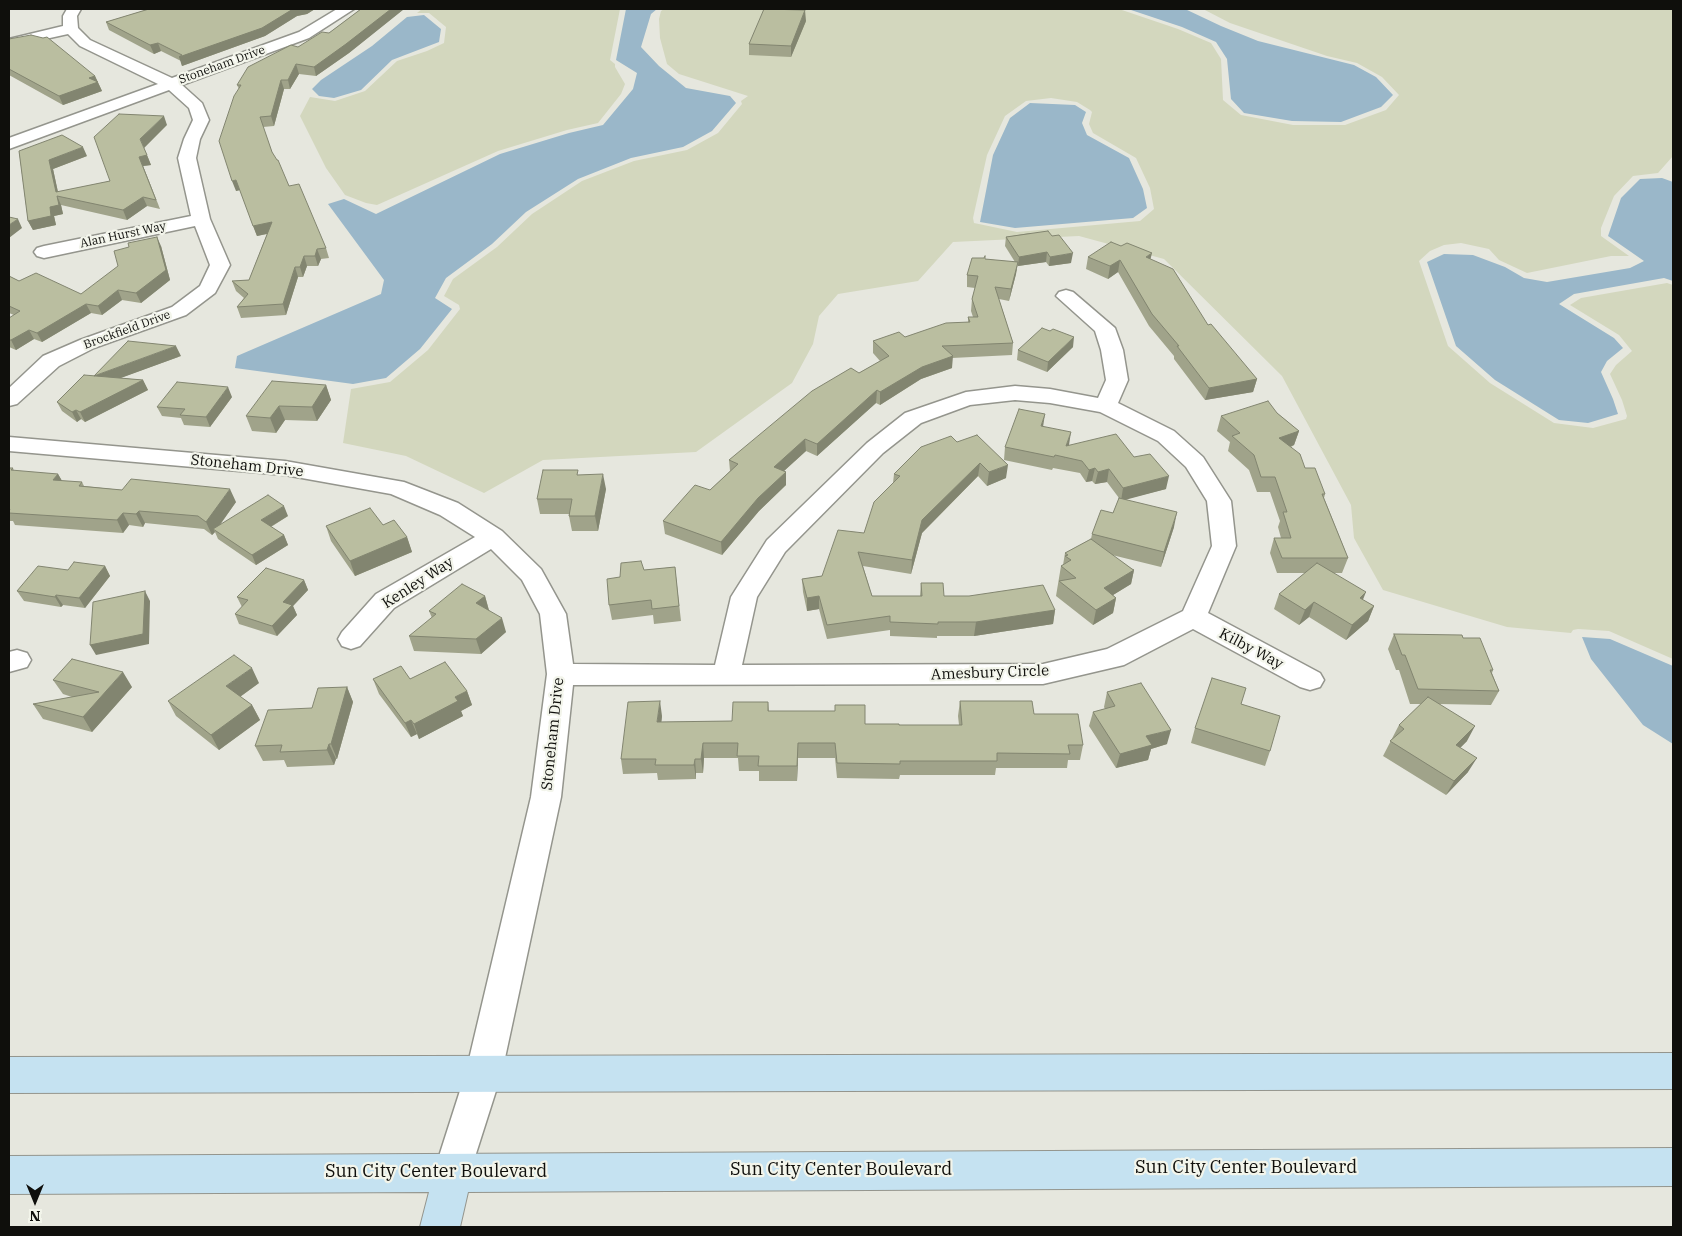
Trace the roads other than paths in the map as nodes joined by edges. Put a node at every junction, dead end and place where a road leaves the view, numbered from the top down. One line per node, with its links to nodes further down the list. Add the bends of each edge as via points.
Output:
1 (74, 9): 3 (street, via 70,16)
2 (348, 9): 5 (street, Stoneham Drive, via 304,35)
3 (71, 29): 4 (street); 5 (street, Brockfield Drive, via 85,43)
4 (9, 43)
5 (171, 84): 6 (street, Stoneham Drive); 7 (street, Brockfield Drive, via 196,106 201,120 187,158)
6 (9, 144)
7 (201, 219): 8 (street, Alan Hurst Way); 10 (street, Brockfield Drive, via 220,265 208,288 180,310 87,344 52,361)
8 (44, 252)
9 (1066, 296): 11 (street, via 1105,328 1117,380)
10 (9, 399)
11 (1106, 406): 14 (street, via 1166,436 1195,462 1219,501 1224,546); 17 (street, via 1015,393 966,399 913,418 874,448 776,546 744,597)
12 (9, 444): 13 (street, Stoneham Drive, via 285,468 357,479 396,487 440,505)
13 (493, 537): 15 (street, Kenley Way, via 385,601); 16 (street, Stoneham Drive, via 532,575 553,614)
14 (1193, 617): 17 (street, Amesbury Circle, via 1114,658 1043,674); 18 (street, Kilby Way)
15 (351, 639)
16 (561, 674): 17 (street, Amesbury Circle); 20 (street, Stoneham Drive, via 546,797)
17 (726, 675)
18 (1310, 680)
19 (1673, 1071): 20 (main road)
20 (484, 1072): 21 (main road); 23 (street, Stoneham Drive)
21 (9, 1075)
22 (1673, 1167): 23 (main road, Sun City Center Boulevard)
23 (453, 1172): 24 (main road, Sun City Center Boulevard); 25 (main road)
24 (9, 1175)
25 (440, 1227)

